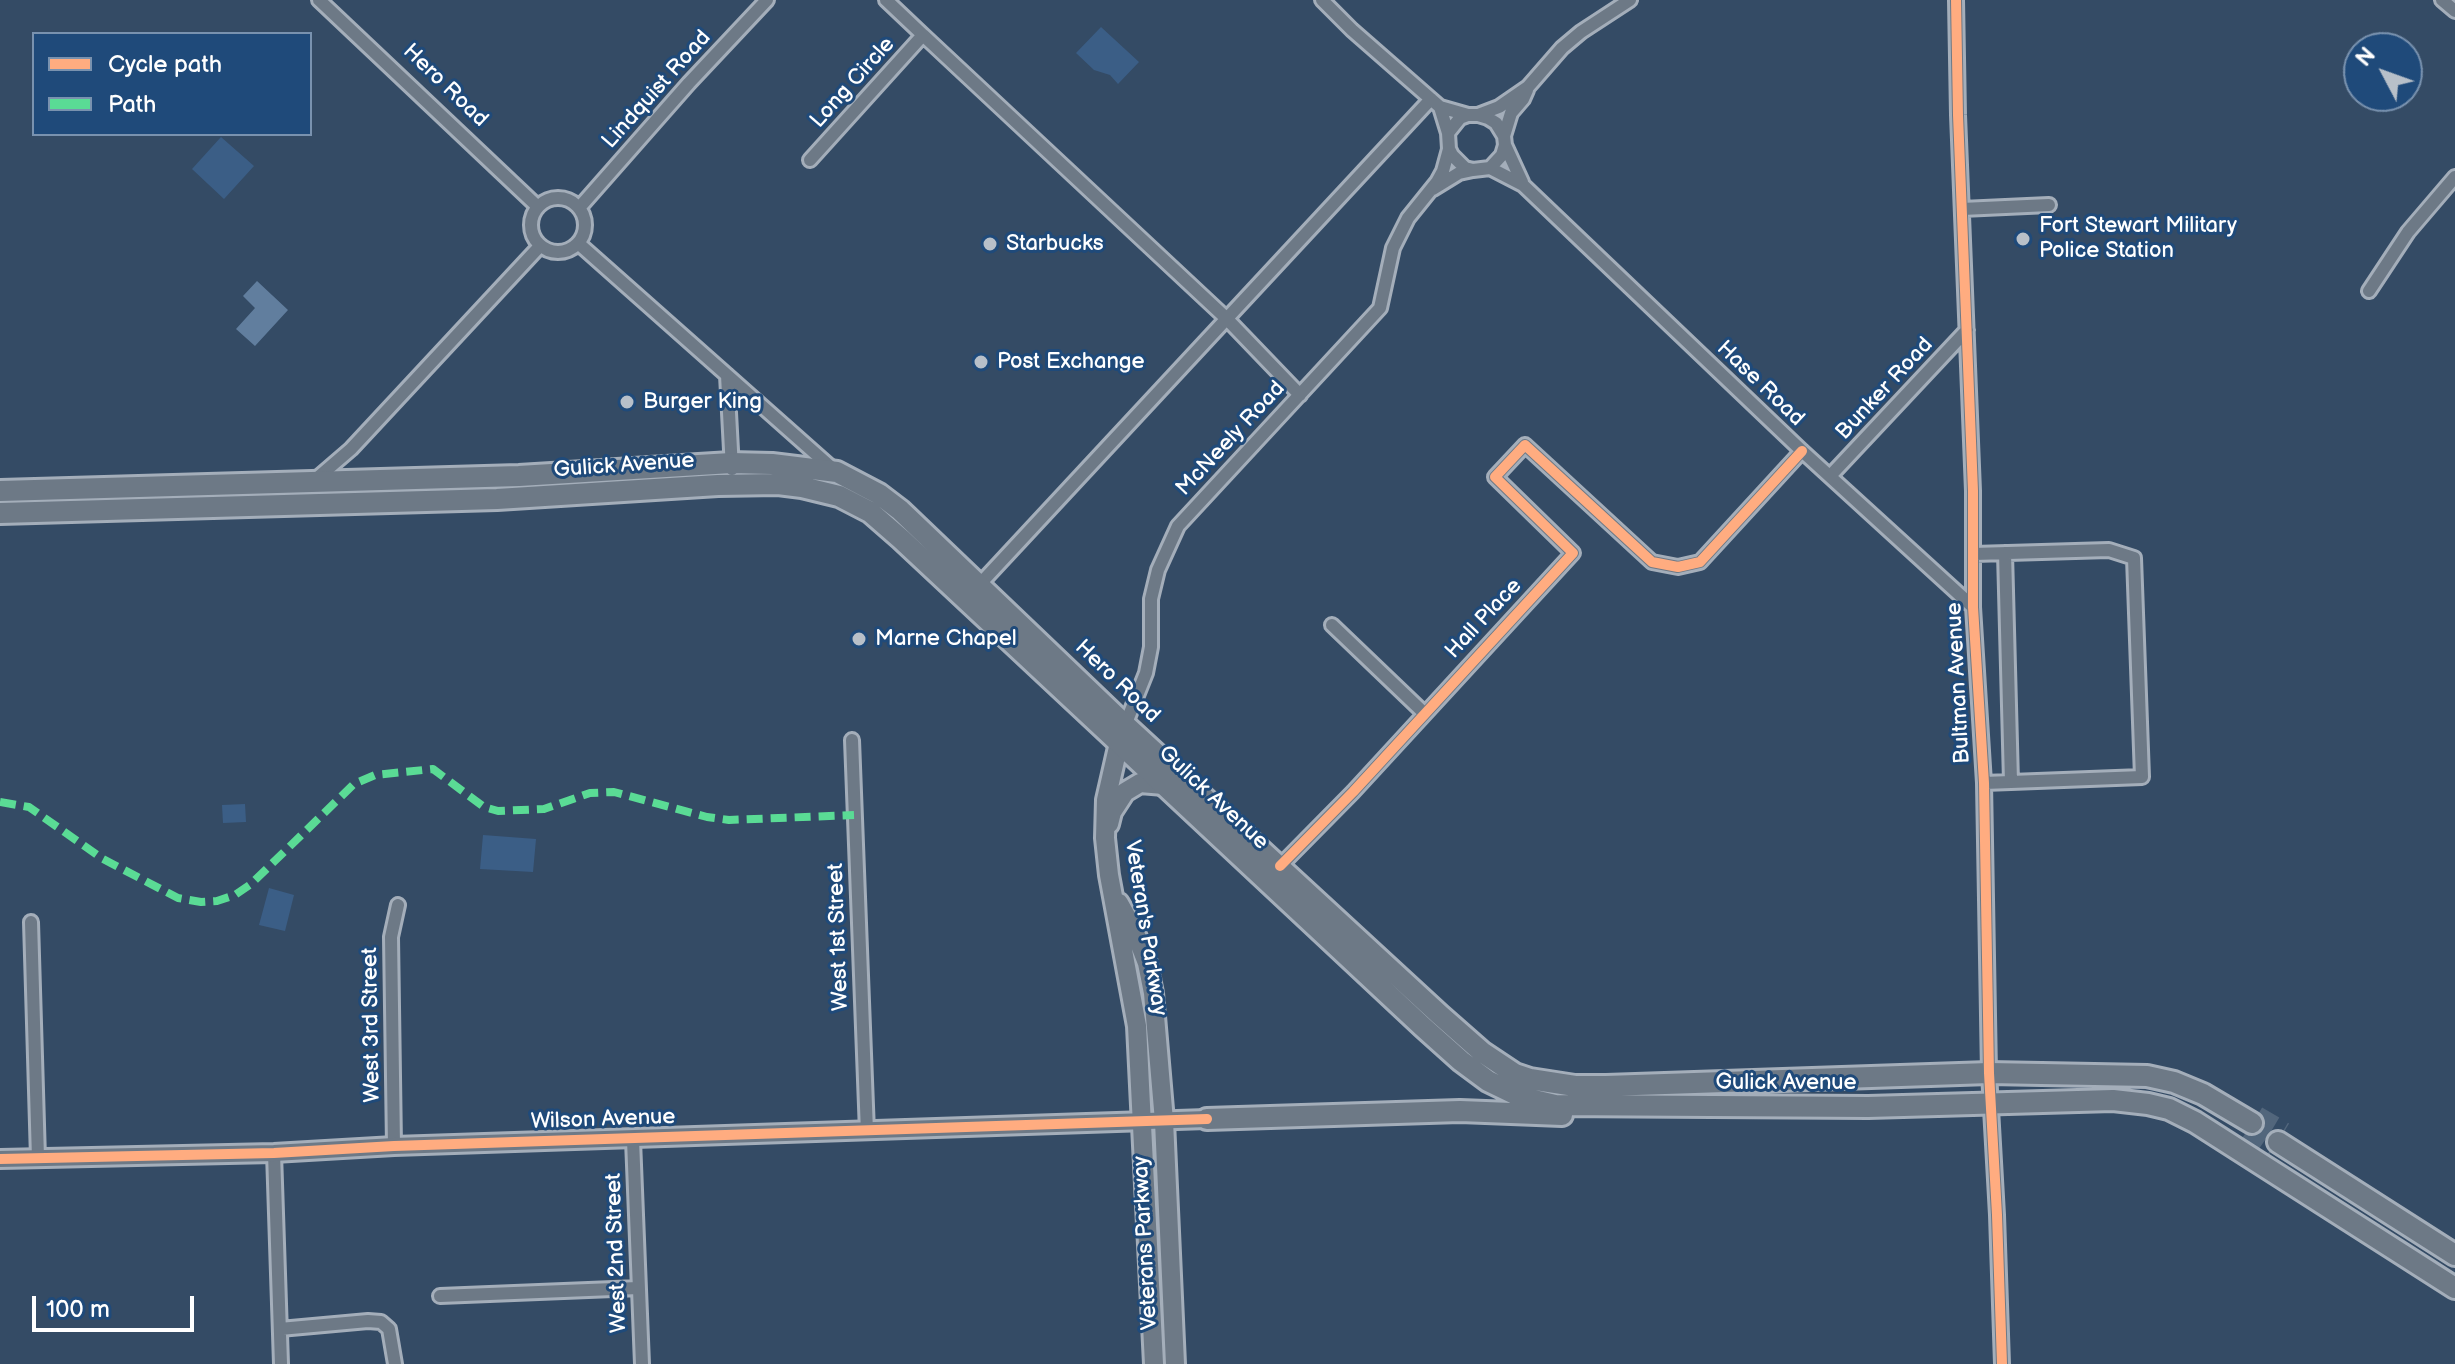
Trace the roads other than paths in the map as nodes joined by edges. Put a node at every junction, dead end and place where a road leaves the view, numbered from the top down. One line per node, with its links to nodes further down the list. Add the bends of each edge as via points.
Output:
1 (319, 0): 23 (street, Hero Road)
2 (767, 0): 24 (street, Lindquist Road)
3 (886, 0): 9 (street, Long Circle)
4 (1322, 0): 11 (street)
5 (1630, 0): 10 (street, via 1562,48)
6 (1956, 0): 25 (street, Bultman Avenue)
7 (2442, 0): 8 (street)
8 (2455, 11)
9 (923, 35): 16 (street, Long Circle); 29 (street)
10 (1528, 87): 12 (street, via 1499,107); 14 (street, via 1511,113)
11 (1436, 103): 12 (street); 13 (street); 29 (street)
12 (1473, 115): 13 (street, via 1460,118); 14 (street, via 1496,123)
13 (1448, 133): 15 (street)
14 (1504, 140): 17 (street, via 1498,161); 20 (street)
15 (1449, 149): 18 (street); 21 (street)
16 (810, 160)
17 (1490, 168): 18 (street); 20 (street)
18 (1473, 170): 21 (street)
19 (2455, 177): 28 (street, via 2408,232)
20 (1523, 185): 34 (street, Hase Road)
21 (1431, 191): 32 (street, McNeely Road, via 1408,218 1393,248 1380,308)
22 (2049, 205): 25 (street)
23 (538, 207): 24 (street, via 559,198); 27 (street, via 531,227)
24 (579, 208): 26 (street, via 585,227)
25 (1962, 209): 30 (street, Bultman Avenue)
26 (578, 243): 27 (street, via 566,252); 31 (street)
27 (540, 246): 33 (street)
28 (2369, 291)
29 (1227, 319): 32 (street); 45 (street)
30 (1967, 330): 37 (street, Bunker Road); 44 (street, Bultman Avenue)
31 (727, 375): 35 (street); 36 (street)
32 (1300, 395): 49 (street, McNeely Road, via 1178,526 1151,599 1146,673)
33 (351, 449): 38 (street, via 349,462); 39 (street)
34 (1802, 451): 37 (street, Hase Road); 48 (street, Hall Place, via 1700,562 1678,567 1652,562 1525,445 1495,477 1573,553)
35 (731, 463): 36 (main road, Gulick Avenue); 38 (main road, Gulick Avenue); 40 (street)
36 (837, 472): 45 (main road, Hero Road, via 900,510)
37 (1831, 475): 46 (street, Hase Road)
38 (360, 481): 39 (main road, Gulick Avenue)
39 (313, 482): 41 (main road, Gulick Avenue)
40 (734, 485): 42 (main road, Gulick Avenue, via 494,499); 49 (main road, Gulick Avenue, via 802,487 839,496 870,512)
41 (0, 491)
42 (0, 513)
43 (2005, 553): 44 (street); 51 (street); 51 (street, via 2109,550 2134,558 2142,777)
44 (1974, 554): 46 (street, Bultman Avenue)
45 (980, 584): 49 (main road, Hero Road)
46 (1973, 607): 52 (street, Bultman Avenue)
47 (1332, 625): 48 (street)
48 (1424, 713): 55 (street, Hall Place)
49 (1122, 734): 53 (main road, Gulick Avenue); 54 (main road, Veteran's Parkway, via 1106,800); 55 (main road, Hero Road)
50 (852, 740): 66 (street, West 1st Street)
51 (2011, 782): 52 (street)
52 (1984, 783): 59 (street, Bultman Avenue)
53 (1164, 785): 54 (main road, via 1140,783 1125,792); 61 (main road, Gulick Avenue, via 1488,1081 1555,1105)
54 (1105, 838): 56 (main road, Veteran's Parkway)
55 (1280, 866): 59 (main road, Hero Road, via 1482,1052 1530,1079 1575,1086)
56 (1112, 890): 63 (main road, Veterans Parkway, via 1147,963); 64 (main road, Veteran's Parkway, via 1137,1026)
57 (398, 905): 69 (street, West 3rd Street, via 391,937)
58 (31, 922): 71 (street)
59 (1989, 1073): 60 (street, Bultman Avenue); 65 (main road, Hero Road, via 2147,1076 2203,1094)
60 (1991, 1103): 61 (main road, Gulick Avenue); 75 (main road, Gulick Avenue, via 2113,1100 2169,1109); 83 (street, Bultman Avenue)
61 (1681, 1106): 62 (main road, via 1560,1116 1460,1111)
62 (1207, 1119): 63 (street, Wilson Avenue)
63 (1164, 1121): 64 (street, Wilson Avenue); 82 (main road, Veterans Parkway)
64 (1143, 1122): 66 (street, Wilson Avenue); 81 (main road, Veterans Parkway)
65 (2249, 1122)
66 (867, 1132): 67 (street, Wilson Avenue)
67 (633, 1140): 69 (street, Wilson Avenue); 74 (street, West 2nd Street)
68 (2279, 1141): 73 (main road)
69 (394, 1146): 70 (street, Wilson Avenue)
70 (274, 1153): 71 (street, Wilson Avenue); 77 (street)
71 (38, 1158): 72 (street, Wilson Avenue)
72 (0, 1159)
73 (2455, 1255)
74 (638, 1288): 76 (street); 80 (street, West 2nd Street)
75 (2455, 1288)
76 (440, 1296)
77 (280, 1329): 78 (street); 79 (street, via 381,1322 389,1329)
78 (281, 1364)
79 (395, 1364)
80 (642, 1364)
81 (1154, 1364)
82 (1175, 1364)
83 (2002, 1364)

